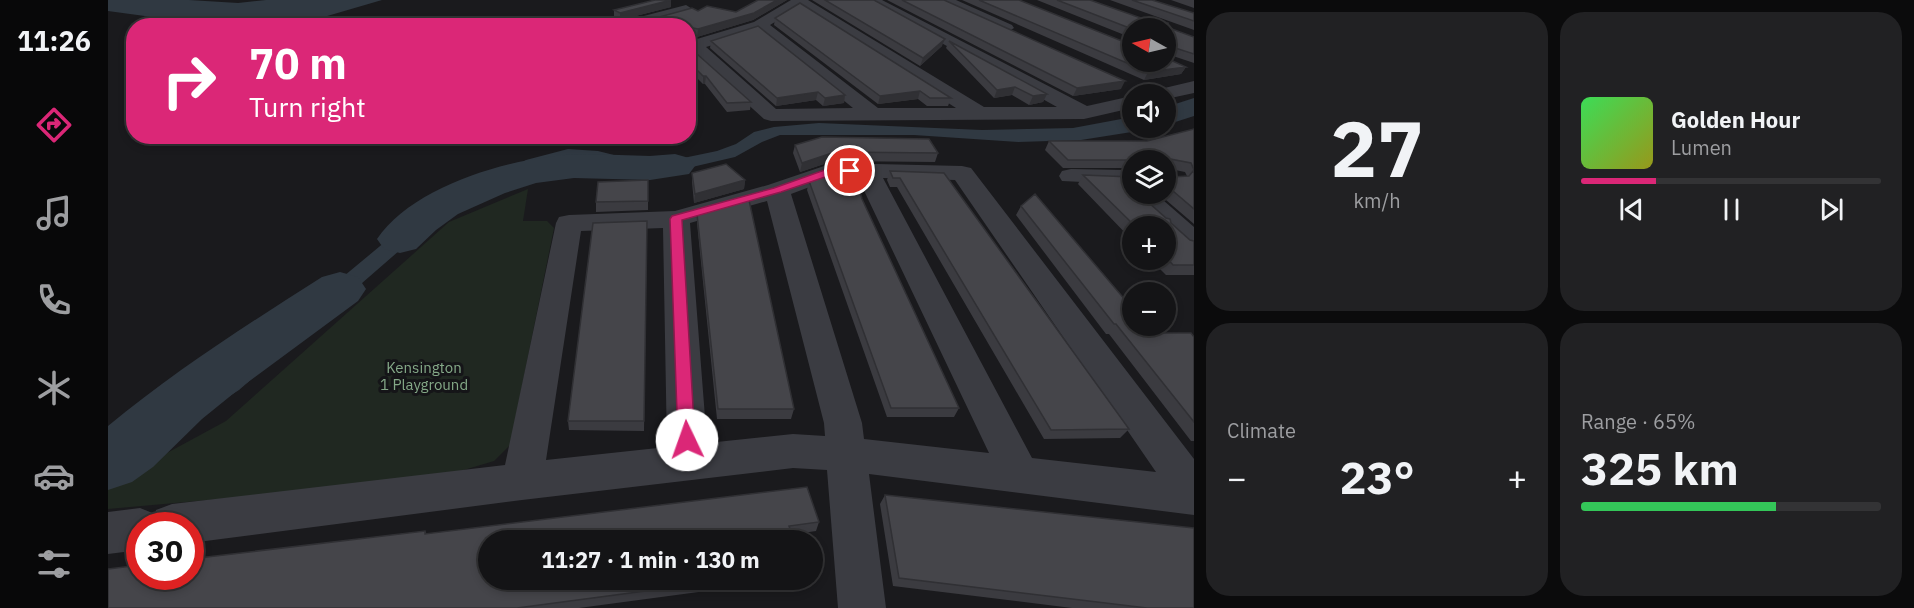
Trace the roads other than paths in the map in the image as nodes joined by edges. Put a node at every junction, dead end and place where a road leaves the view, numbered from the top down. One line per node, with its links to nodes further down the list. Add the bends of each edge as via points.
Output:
1 (871, 0): 14 (street)
2 (944, 0): 7 (street)
3 (800, 1): 6 (street); 13 (street)
4 (686, 10): 5 (street)
5 (668, 18)
6 (760, 25): 8 (street); 15 (street)
7 (1020, 35)
8 (696, 42)
9 (696, 47): 15 (street, via 771,115)
10 (1194, 87): 11 (street)
11 (1176, 91)
12 (1122, 97): 14 (street)
13 (979, 113): 14 (street); 15 (street)
14 (1084, 113)
15 (873, 114)
16 (867, 171): 19 (street, via 833,170); 25 (street); 27 (street, via 962,172)
17 (1071, 176): 18 (street)
18 (1122, 182)
19 (777, 190): 21 (street); 23 (street, via 843,423)
20 (1154, 204): 22 (street)
21 (676, 219): 24 (street); 26 (street, via 568,223)
22 (1194, 242)
23 (847, 454): 24 (street, via 793,451); 25 (street); 31 (street)
24 (688, 462): 26 (street)
25 (1020, 475): 27 (street)
26 (522, 481): 28 (street)
27 (1194, 494)
28 (204, 521)
29 (126, 531): 30 (street)
30 (108, 533)
31 (862, 608)

